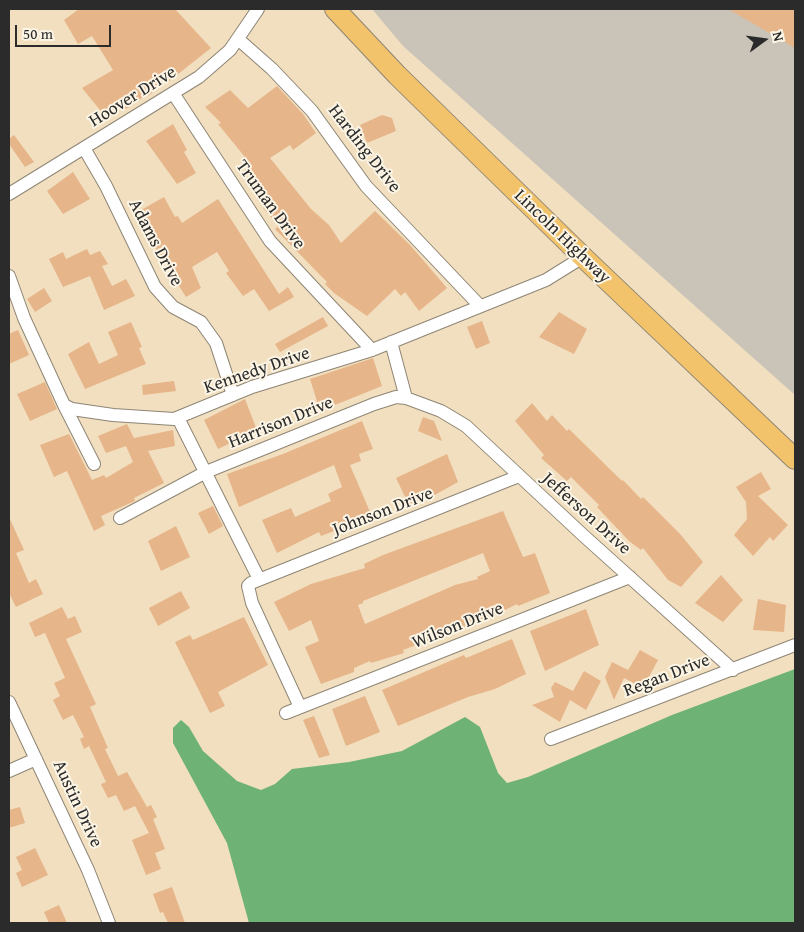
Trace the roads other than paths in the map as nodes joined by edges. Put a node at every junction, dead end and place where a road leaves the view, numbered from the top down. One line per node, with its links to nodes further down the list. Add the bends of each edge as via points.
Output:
1 (258, 9): 3 (street, Hoover Drive)
2 (335, 9): 7 (main road, Lincoln Highway, via 397,75)
3 (238, 39): 4 (street, Hoover Drive, via 217,63); 9 (street, Harding Drive, via 312,111 366,186)
4 (173, 93): 5 (street, Hoover Drive); 11 (street, Truman Drive, via 270,241)
5 (84, 148): 6 (street, Hoover Drive); 12 (street, Adams Drive, via 155,287 173,307 201,322 216,343)
6 (9, 194)
7 (583, 257): 9 (street, Kennedy Drive, via 546,280); 16 (main road, Lincoln Highway)
8 (9, 276): 14 (street, via 24,318)
9 (480, 306): 10 (street, Kennedy Drive)
10 (391, 342): 11 (street, Kennedy Drive); 13 (street)
11 (372, 350): 12 (street, Kennedy Drive)
12 (233, 395): 15 (street, Kennedy Drive)
13 (406, 398): 18 (street, Harrison Drive, via 396,397 374,404); 19 (street, Jefferson Drive, via 441,410 466,426)
14 (64, 405): 15 (street, Kennedy Drive, via 113,415); 17 (street)
15 (178, 418): 18 (street)
16 (795, 459)
17 (94, 464)
18 (206, 472): 20 (street, Harrison Drive); 22 (street)
19 (519, 476): 21 (street, Jefferson Drive); 22 (street, Johnson Drive)
20 (120, 518)
21 (630, 577): 24 (street, Jefferson Drive); 26 (street, Wilson Drive)
22 (260, 579): 26 (street, via 248,586 252,603)
23 (795, 645): 24 (street, Regan Drive)
24 (733, 670): 28 (street, Regan Drive)
25 (9, 702): 29 (street, Austin Drive)
26 (300, 707): 27 (street, Wilson Drive)
27 (286, 713)
28 (551, 739)
29 (36, 759): 30 (street); 31 (street, Austin Drive)
30 (9, 771)
31 (109, 923)

